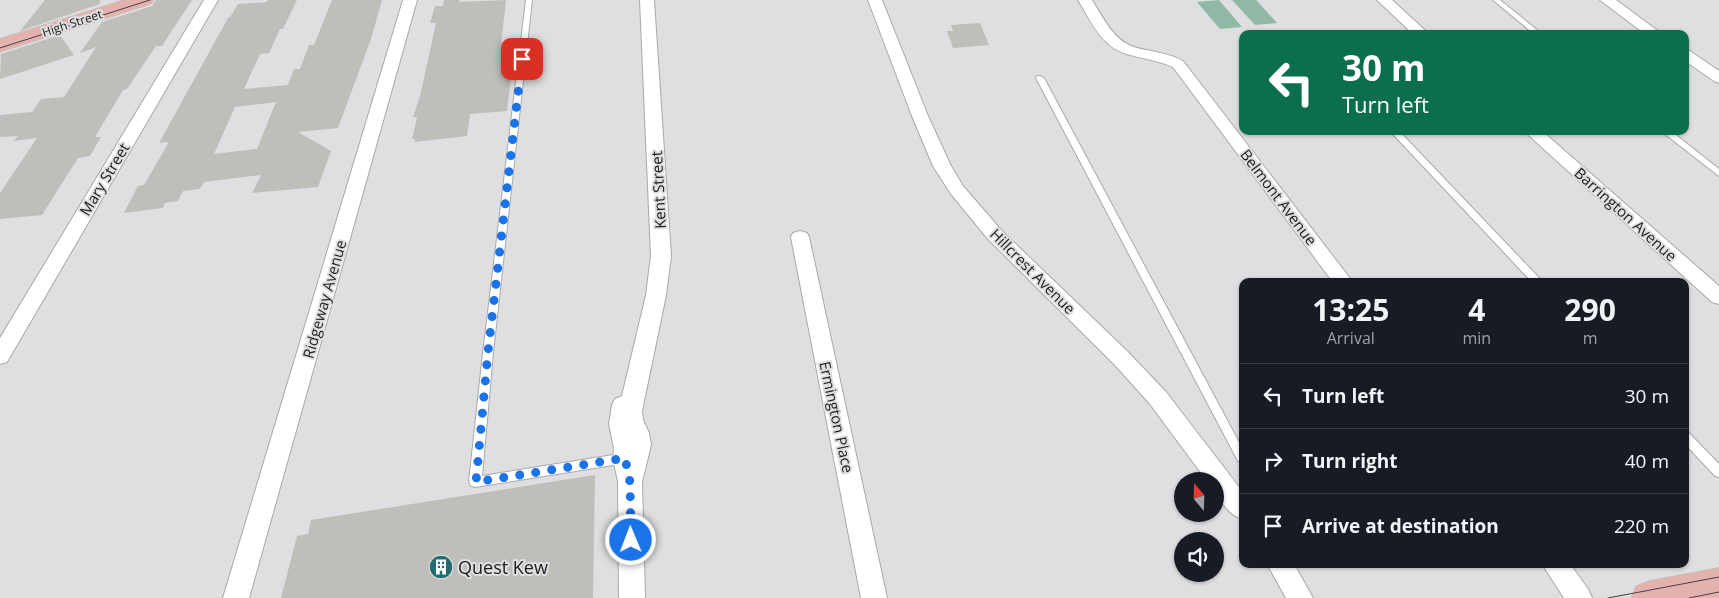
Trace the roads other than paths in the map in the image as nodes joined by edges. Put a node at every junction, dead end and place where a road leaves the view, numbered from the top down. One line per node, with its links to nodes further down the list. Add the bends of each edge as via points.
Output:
1 (144, 0): 14 (main road, High Street)
2 (410, 0): 35 (street, Ridgeway Avenue)
3 (529, 0): 29 (lane, via 476,482)
4 (647, 0): 29 (street, Kent Street, via 661,256 657,298 636,377 631,416 638,434)
5 (875, 0): 31 (street, Hillcrest Avenue, via 920,116 942,166 957,190 1001,242 1158,398)
6 (1085, 0): 23 (street, Belmont Avenue, via 1118,45 1156,54 1178,64)
7 (1384, 0): 11 (street)
8 (1496, 0): 12 (lane)
9 (1607, 0): 13 (street)
10 (210, 1): 26 (street, Mary Street)
11 (1418, 30)
12 (1534, 30)
13 (1649, 30)
14 (0, 46)
15 (1689, 57): 17 (street)
16 (1040, 78): 28 (lane)
17 (1719, 78)
18 (1398, 135): 24 (lane)
19 (1537, 135): 25 (street, Barrington Avenue)
20 (1670, 135): 21 (lane)
21 (1719, 173)
22 (800, 237): 37 (street, Ermington Place)
23 (1340, 278)
24 (1534, 278)
25 (1719, 297)
26 (0, 356)
27 (1689, 440): 30 (lane)
28 (1239, 452)
29 (631, 457): 36 (street, Kent Street)
30 (1719, 472)
31 (1239, 498)
32 (1282, 568): 38 (street)
33 (1558, 568): 39 (street)
34 (1719, 584): 40 (main road)
35 (236, 598)
36 (632, 598)
37 (874, 598)
38 (1300, 598)
39 (1579, 598)
40 (1649, 598)

